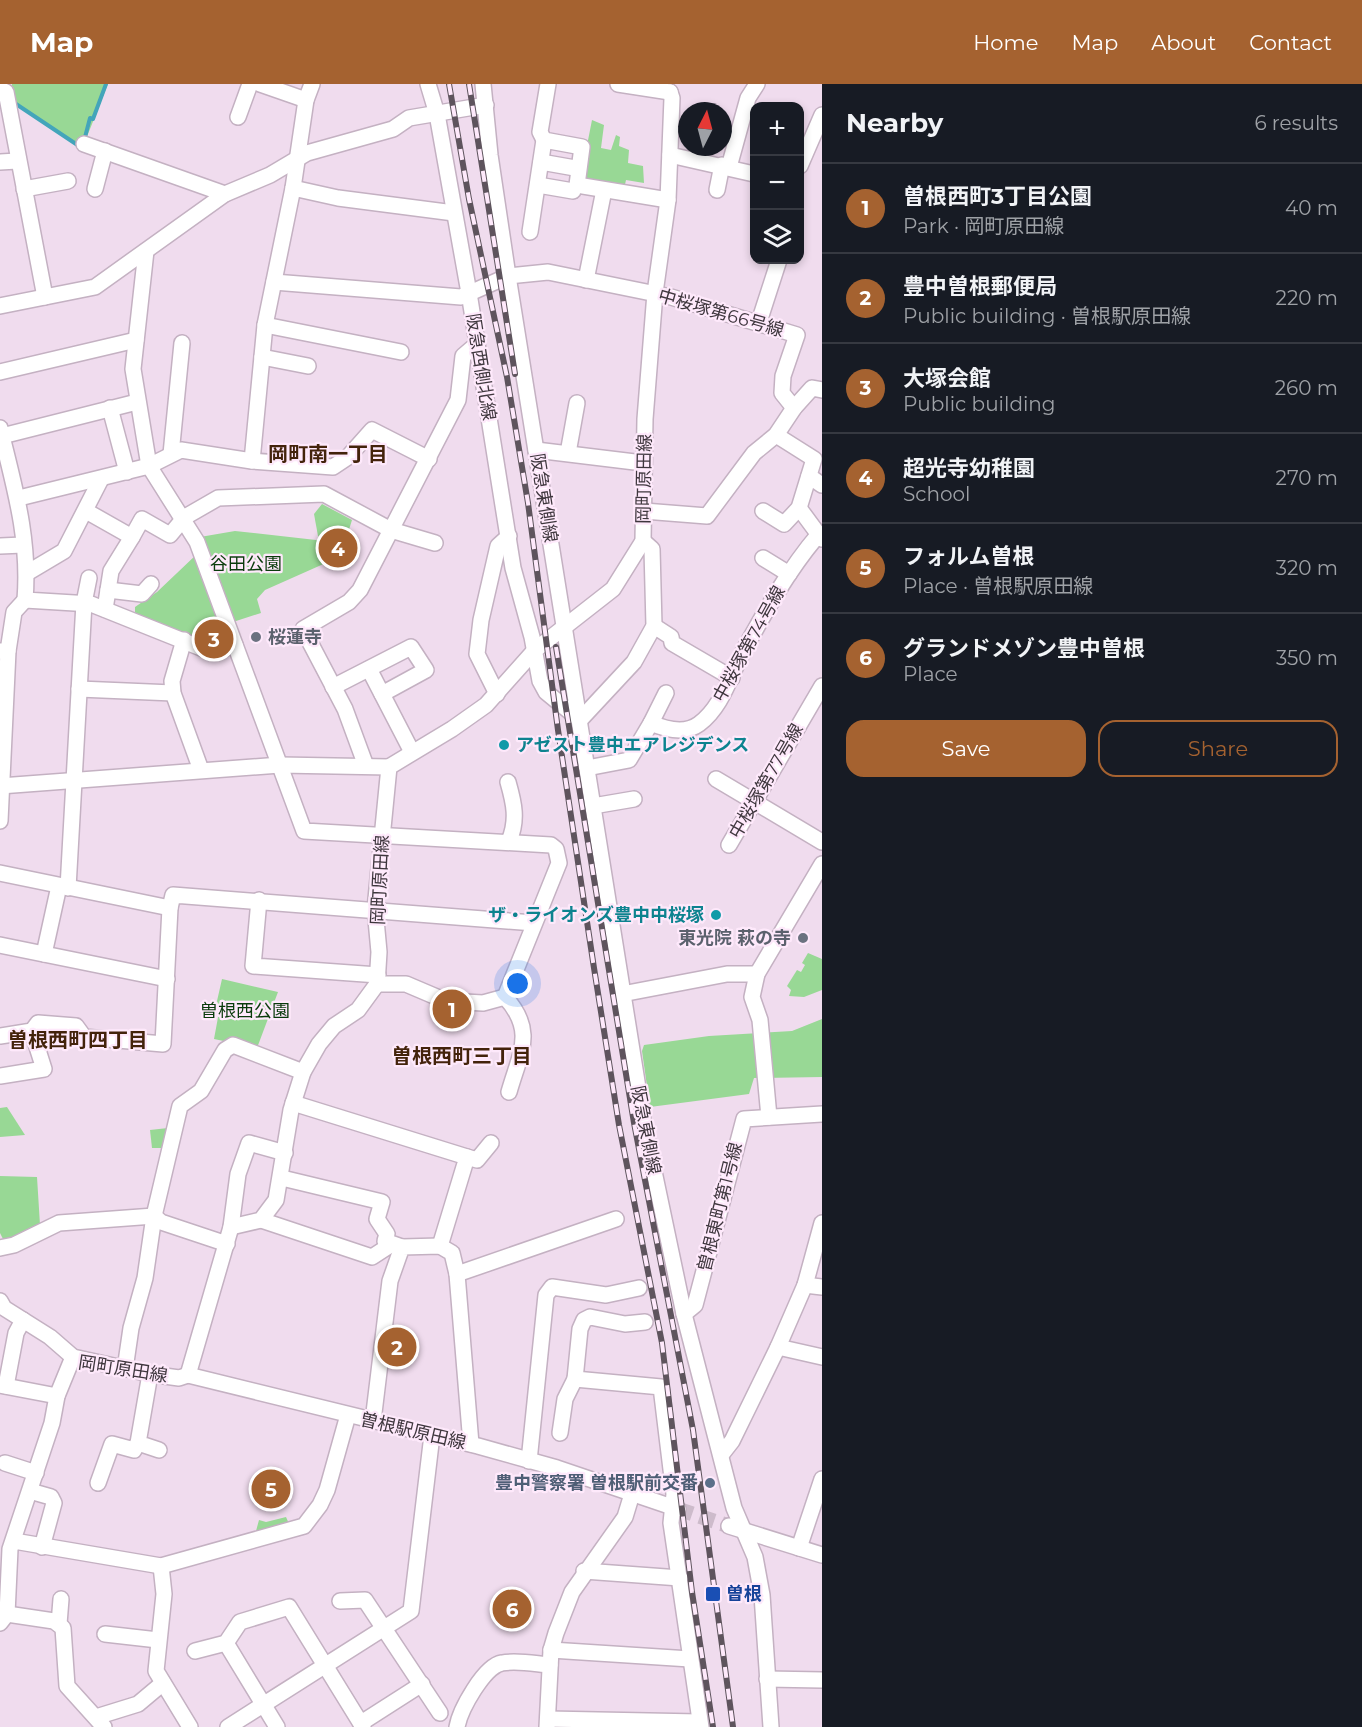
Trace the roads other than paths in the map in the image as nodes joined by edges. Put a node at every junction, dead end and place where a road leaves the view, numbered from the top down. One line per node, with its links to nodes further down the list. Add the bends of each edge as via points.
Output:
1 (250, 84): 15 (street)
2 (260, 84): 11 (street)
3 (312, 84): 11 (street)
4 (428, 84): 13 (street, 阪急西側北線)
5 (483, 84): 12 (street, 阪急東側線)
6 (548, 84): 16 (street, via 540,132)
7 (618, 84): 9 (street)
8 (757, 84): 25 (street, via 748,98)
9 (675, 88): 19 (street, 岡町原田線)
10 (0, 89): 22 (street, via 6,92)
11 (306, 100): 21 (street)
12 (486, 105): 13 (street); 42 (street, 阪急東側線)
13 (436, 114): 21 (street, via 409,117 393,129 308,153); 38 (street, 阪急西側北線)
14 (822, 115): 20 (street)
15 (238, 117)
16 (544, 140): 24 (street); 33 (street, via 582,147 577,185)
17 (84, 144): 18 (street)
18 (105, 151): 32 (street); 36 (street)
19 (670, 155): 25 (street); 37 (street, 岡町原田線)
20 (804, 157)
21 (297, 160): 30 (street); 36 (street)
22 (17, 161): 23 (street); 31 (street)
23 (0, 162)
24 (541, 162): 26 (street); 29 (street)
25 (726, 166): 27 (street); 34 (street)
26 (575, 168)
27 (750, 173)
28 (68, 181): 31 (street)
29 (538, 184): 35 (street); 39 (street)
30 (293, 188): 38 (street); 44 (street)
31 (24, 189): 47 (street)
32 (95, 189)
33 (604, 190): 37 (street); 43 (street)
34 (717, 190)
35 (573, 191)
36 (225, 194): 40 (street)
37 (668, 200): 46 (street, 岡町原田線)
38 (454, 213): 45 (street, 阪急西側北線)
39 (530, 232)
40 (146, 251): 47 (street, via 96,287); 51 (street)
41 (777, 264): 49 (street)
42 (508, 276): 43 (street, 中桜塚第66号線, via 548,272); 45 (street); 65 (street, 阪急東側線)
43 (586, 280): 46 (street, 中桜塚第66号線)
44 (274, 282): 45 (street, via 461,297); 50 (street)
45 (469, 293): 53 (street, 阪急西側北線)
46 (656, 293): 49 (street, 中桜塚第66号線); 71 (street, 岡町原田線)
47 (45, 297): 48 (street)
48 (0, 306)
49 (759, 322): 62 (street, 中桜塚第66号線, via 797,335 783,376 782,393)
50 (265, 325): 54 (street); 55 (street)
51 (136, 340): 57 (street); 59 (street, via 133,369)
52 (182, 343): 67 (street)
53 (477, 344): 69 (street, via 463,356 458,400); 85 (street, 阪急西側北線)
54 (401, 352)
55 (262, 357): 56 (street); 70 (street)
56 (308, 366)
57 (0, 372)
58 (822, 390): 62 (street, via 812,388)
59 (137, 402): 61 (street); 72 (street)
60 (577, 403): 66 (street)
61 (111, 408): 63 (street); 73 (street)
62 (794, 408): 64 (street)
63 (1, 432): 76 (street)
64 (776, 435): 68 (street); 81 (street, via 754,453 707,516)
65 (536, 450): 66 (street); 102 (street, 阪急東側線)
66 (568, 453): 71 (street)
67 (171, 454): 70 (street, via 187,450); 72 (street)
68 (818, 456): 74 (street)
69 (429, 459): 70 (street, via 372,430 348,457 333,467); 84 (street)
70 (252, 461)
71 (643, 463): 81 (street, 岡町原田線)
72 (149, 466): 73 (street); 83 (street)
73 (127, 472): 75 (street)
74 (808, 476): 77 (street); 79 (street)
75 (101, 479): 78 (street); 80 (street)
76 (7, 480): 78 (street)
77 (822, 485)
78 (19, 498): 90 (street)
79 (799, 508): 82 (street, via 784,524); 87 (street)
80 (86, 511): 86 (street); 93 (street, via 64,551)
81 (644, 511): 88 (street, 岡町原田線)
82 (763, 511)
83 (183, 520): 84 (street, via 218,498 324,494); 86 (street, via 170,535 142,519); 105 (street, via 197,542)
84 (391, 530): 89 (street); 111 (street, via 360,590 349,602 303,629)
85 (509, 536): 106 (street, 阪急西側北線, via 513,568); 116 (street, via 498,546 480,620 477,654)
86 (132, 537): 97 (street, via 111,571)
87 (820, 537): 94 (street, 中桜塚第74号線)
88 (643, 541): 102 (street, 岡町原田線, via 613,589); 103 (street, via 652,549)
89 (435, 543)
90 (23, 544): 91 (street); 93 (street)
91 (0, 546)
92 (763, 558): 94 (street, 中桜塚第74号線)
93 (27, 573): 98 (street)
94 (789, 574): 109 (street, 中桜塚第74号線, via 742,653)
95 (89, 578): 99 (street)
96 (151, 584): 97 (street, via 142,594)
97 (108, 590): 100 (street)
98 (24, 600): 99 (street); 101 (street)
99 (84, 603): 100 (street); 112 (street)
100 (105, 609): 104 (street)
101 (7, 612): 107 (street)
102 (565, 626): 106 (street, 岡町原田線); 117 (street, 阪急東側線)
103 (654, 626): 109 (street, via 671,637 672,643); 117 (street, via 634,662)
104 (184, 640): 105 (street, via 211,652); 113 (street, via 172,681)
105 (235, 645): 120 (street)
106 (535, 650): 116 (street, 岡町原田線); 117 (street, via 540,681 546,692)
107 (4, 651): 128 (street)
108 (369, 669): 111 (street); 115 (street); 115 (street, via 411,647 426,670)
109 (732, 678): 118 (street, 中桜塚第74号線, via 697,726 668,731)
110 (822, 686): 130 (street, 中桜塚第77号線)
111 (333, 687): 121 (street)
112 (79, 688): 113 (street); 126 (street)
113 (173, 693): 124 (street)
114 (666, 693): 118 (street)
115 (382, 694): 119 (street)
116 (497, 694): 119 (street, 岡町原田線, via 452,729)
117 (580, 720): 123 (street, 阪急東側線)
118 (651, 723): 123 (street, via 629,760)
119 (412, 752): 122 (street, 岡町原田線)
120 (280, 765): 121 (street); 124 (street); 133 (street, via 304,831)
121 (366, 766): 122 (street)
122 (389, 767): 133 (street, 岡町原田線)
123 (587, 768): 131 (street, 阪急東側線)
124 (201, 770): 126 (street)
125 (716, 779): 130 (street)
126 (75, 780): 128 (street); 139 (street)
127 (508, 782): 134 (street, via 516,813)
128 (0, 786): 132 (street)
129 (634, 799): 131 (street)
130 (753, 802): 135 (street); 136 (street, 中桜塚第77号線)
131 (593, 806): 149 (street, 阪急東側線)
132 (0, 821)
133 (382, 834): 134 (street); 142 (street, 岡町原田線)
134 (509, 841): 143 (street, via 551,845 558,852 559,863)
135 (822, 842)
136 (729, 846)
137 (822, 864): 146 (street)
138 (0, 873): 139 (street)
139 (64, 887): 141 (street); 145 (street)
140 (259, 900): 141 (street, via 173,895); 142 (street); 148 (street, via 253,966)
141 (170, 908): 147 (street)
142 (375, 909): 143 (street); 148 (street, 岡町原田線)
143 (534, 923): 150 (street)
144 (0, 945): 145 (street)
145 (44, 954): 147 (street)
146 (757, 974): 149 (street, via 727,974); 158 (street, via 752,997 762,1033)
147 (167, 979): 151 (street, via 163,1044 84,1037 76,1026 38,1023)
148 (378, 979): 150 (street, via 406,984 446,1000 483,1003); 153 (street, via 358,1010 334,1026)
149 (622, 994): 177 (street, 阪急東側線, via 643,1119)
150 (505, 997): 155 (street, via 517,1010 525,1038)
151 (32, 1031): 152 (street); 154 (street, via 44,1069)
152 (0, 1035)
153 (303, 1072): 156 (street); 163 (street, via 233,1045 225,1050 201,1091 180,1106)
154 (0, 1076)
155 (509, 1092)
156 (293, 1103): 160 (street); 161 (street)
157 (822, 1114): 158 (street)
158 (769, 1117): 177 (street, 曽根東町第1号線, via 744,1119 695,1305)
159 (491, 1143): 161 (street, via 477,1160)
160 (285, 1153): 162 (street); 167 (street, 岡町原田線, via 249,1143 238,1174)
161 (467, 1157): 170 (street)
162 (282, 1178): 165 (street, via 276,1200); 169 (street, via 382,1202 377,1219 387,1234 385,1241)
163 (154, 1216): 168 (street, via 161,1222); 171 (street, via 59,1223); 183 (street, via 146,1278 131,1328)
164 (616, 1219): 172 (street)
165 (261, 1220): 167 (street); 169 (street, via 372,1257)
166 (822, 1222): 173 (street)
167 (231, 1227): 168 (street, 岡町原田線)
168 (227, 1244): 185 (street, 岡町原田線)
169 (397, 1246): 170 (street); 190 (street)
170 (440, 1246): 172 (street, via 452,1253)
171 (0, 1248)
172 (458, 1274): 194 (street)
173 (805, 1285): 174 (street); 180 (street)
174 (822, 1287)
175 (639, 1288): 197 (street, via 606,1295 552,1287 546,1295)
176 (0, 1301): 178 (street)
177 (684, 1314): 196 (street, 阪急東側線)
178 (23, 1320): 181 (street); 187 (street)
179 (645, 1322): 186 (street, via 625,1324 590,1317 584,1320)
180 (778, 1347): 182 (street); 196 (street, via 732,1441)
181 (73, 1357): 183 (street, 岡町原田線); 188 (street, 岡町原田線)
182 (822, 1357)
183 (125, 1369): 184 (street, 岡町原田線)
184 (150, 1374): 185 (street, 岡町原田線, via 179,1378); 193 (street)
185 (188, 1375): 189 (street)
186 (575, 1379): 191 (street, via 565,1399); 204 (street, via 662,1387)
187 (3, 1386): 188 (street)
188 (57, 1396): 199 (street, 岡町原田線)
189 (348, 1415): 190 (street, 曽根駅原田線); 211 (street, 曽根駅原田線, via 327,1490 309,1522)
190 (373, 1421): 192 (street, 曽根駅原田線)
191 (560, 1433)
192 (432, 1436): 194 (street, 曽根駅原田線); 218 (street, via 411,1611)
193 (138, 1443): 195 (street); 201 (street, via 134,1450 112,1444)
194 (471, 1444): 197 (street, 曽根駅原田線)
195 (159, 1450)
196 (721, 1455): 206 (street, 阪急東側線, via 734,1508)
197 (529, 1461): 203 (street, 曽根駅原田線)
198 (5, 1463): 199 (street)
199 (36, 1473): 202 (street, 岡町原田線)
200 (822, 1479): 209 (street)
201 (98, 1483)
202 (30, 1491): 207 (street, 岡町原田線); 208 (street, via 51,1497 54,1503)
203 (632, 1494): 204 (street, 曽根駅原田線); 212 (street, via 625,1517)
204 (675, 1508): 213 (street, via 671,1523)
205 (729, 1526): 206 (street)
206 (746, 1533): 209 (street); 226 (street, 阪急東側線, via 762,1595)
207 (8, 1546): 208 (street, 曽根駅原田線); 216 (street, 岡町原田線)
208 (42, 1547): 211 (street, 曽根駅原田線)
209 (799, 1548): 210 (street)
210 (822, 1555)
211 (161, 1566): 220 (street, via 164,1594)
212 (584, 1571): 213 (street); 223 (street, via 572,1592)
213 (680, 1578): 224 (street)
214 (61, 1599): 217 (street)
215 (340, 1601): 218 (street, via 364,1600)
216 (4, 1618): 217 (street)
217 (59, 1624): 232 (street, via 63,1628 67,1686)
218 (386, 1628): 225 (street); 229 (street)
219 (105, 1634): 220 (street)
220 (158, 1640): 228 (street, via 156,1671)
221 (226, 1643): 222 (street); 225 (street, via 240,1622 289,1607); 230 (street)
222 (195, 1651)
223 (551, 1658): 224 (street); 233 (street); 234 (street, via 502,1662 492,1668)
224 (690, 1659): 236 (street)
225 (324, 1666): 230 (street); 235 (street)
226 (766, 1679): 227 (street); 240 (street, 阪急東側線)
227 (822, 1680)
228 (163, 1683): 232 (street, via 138,1704); 237 (street)
229 (422, 1684): 231 (street); 235 (street)
230 (263, 1705): 238 (street); 239 (street)
231 (440, 1713)
232 (100, 1722)
233 (548, 1723): 236 (street)
234 (454, 1724)
235 (362, 1725)
236 (700, 1725)
237 (190, 1727)
238 (228, 1727)
239 (277, 1727)
240 (771, 1727)

